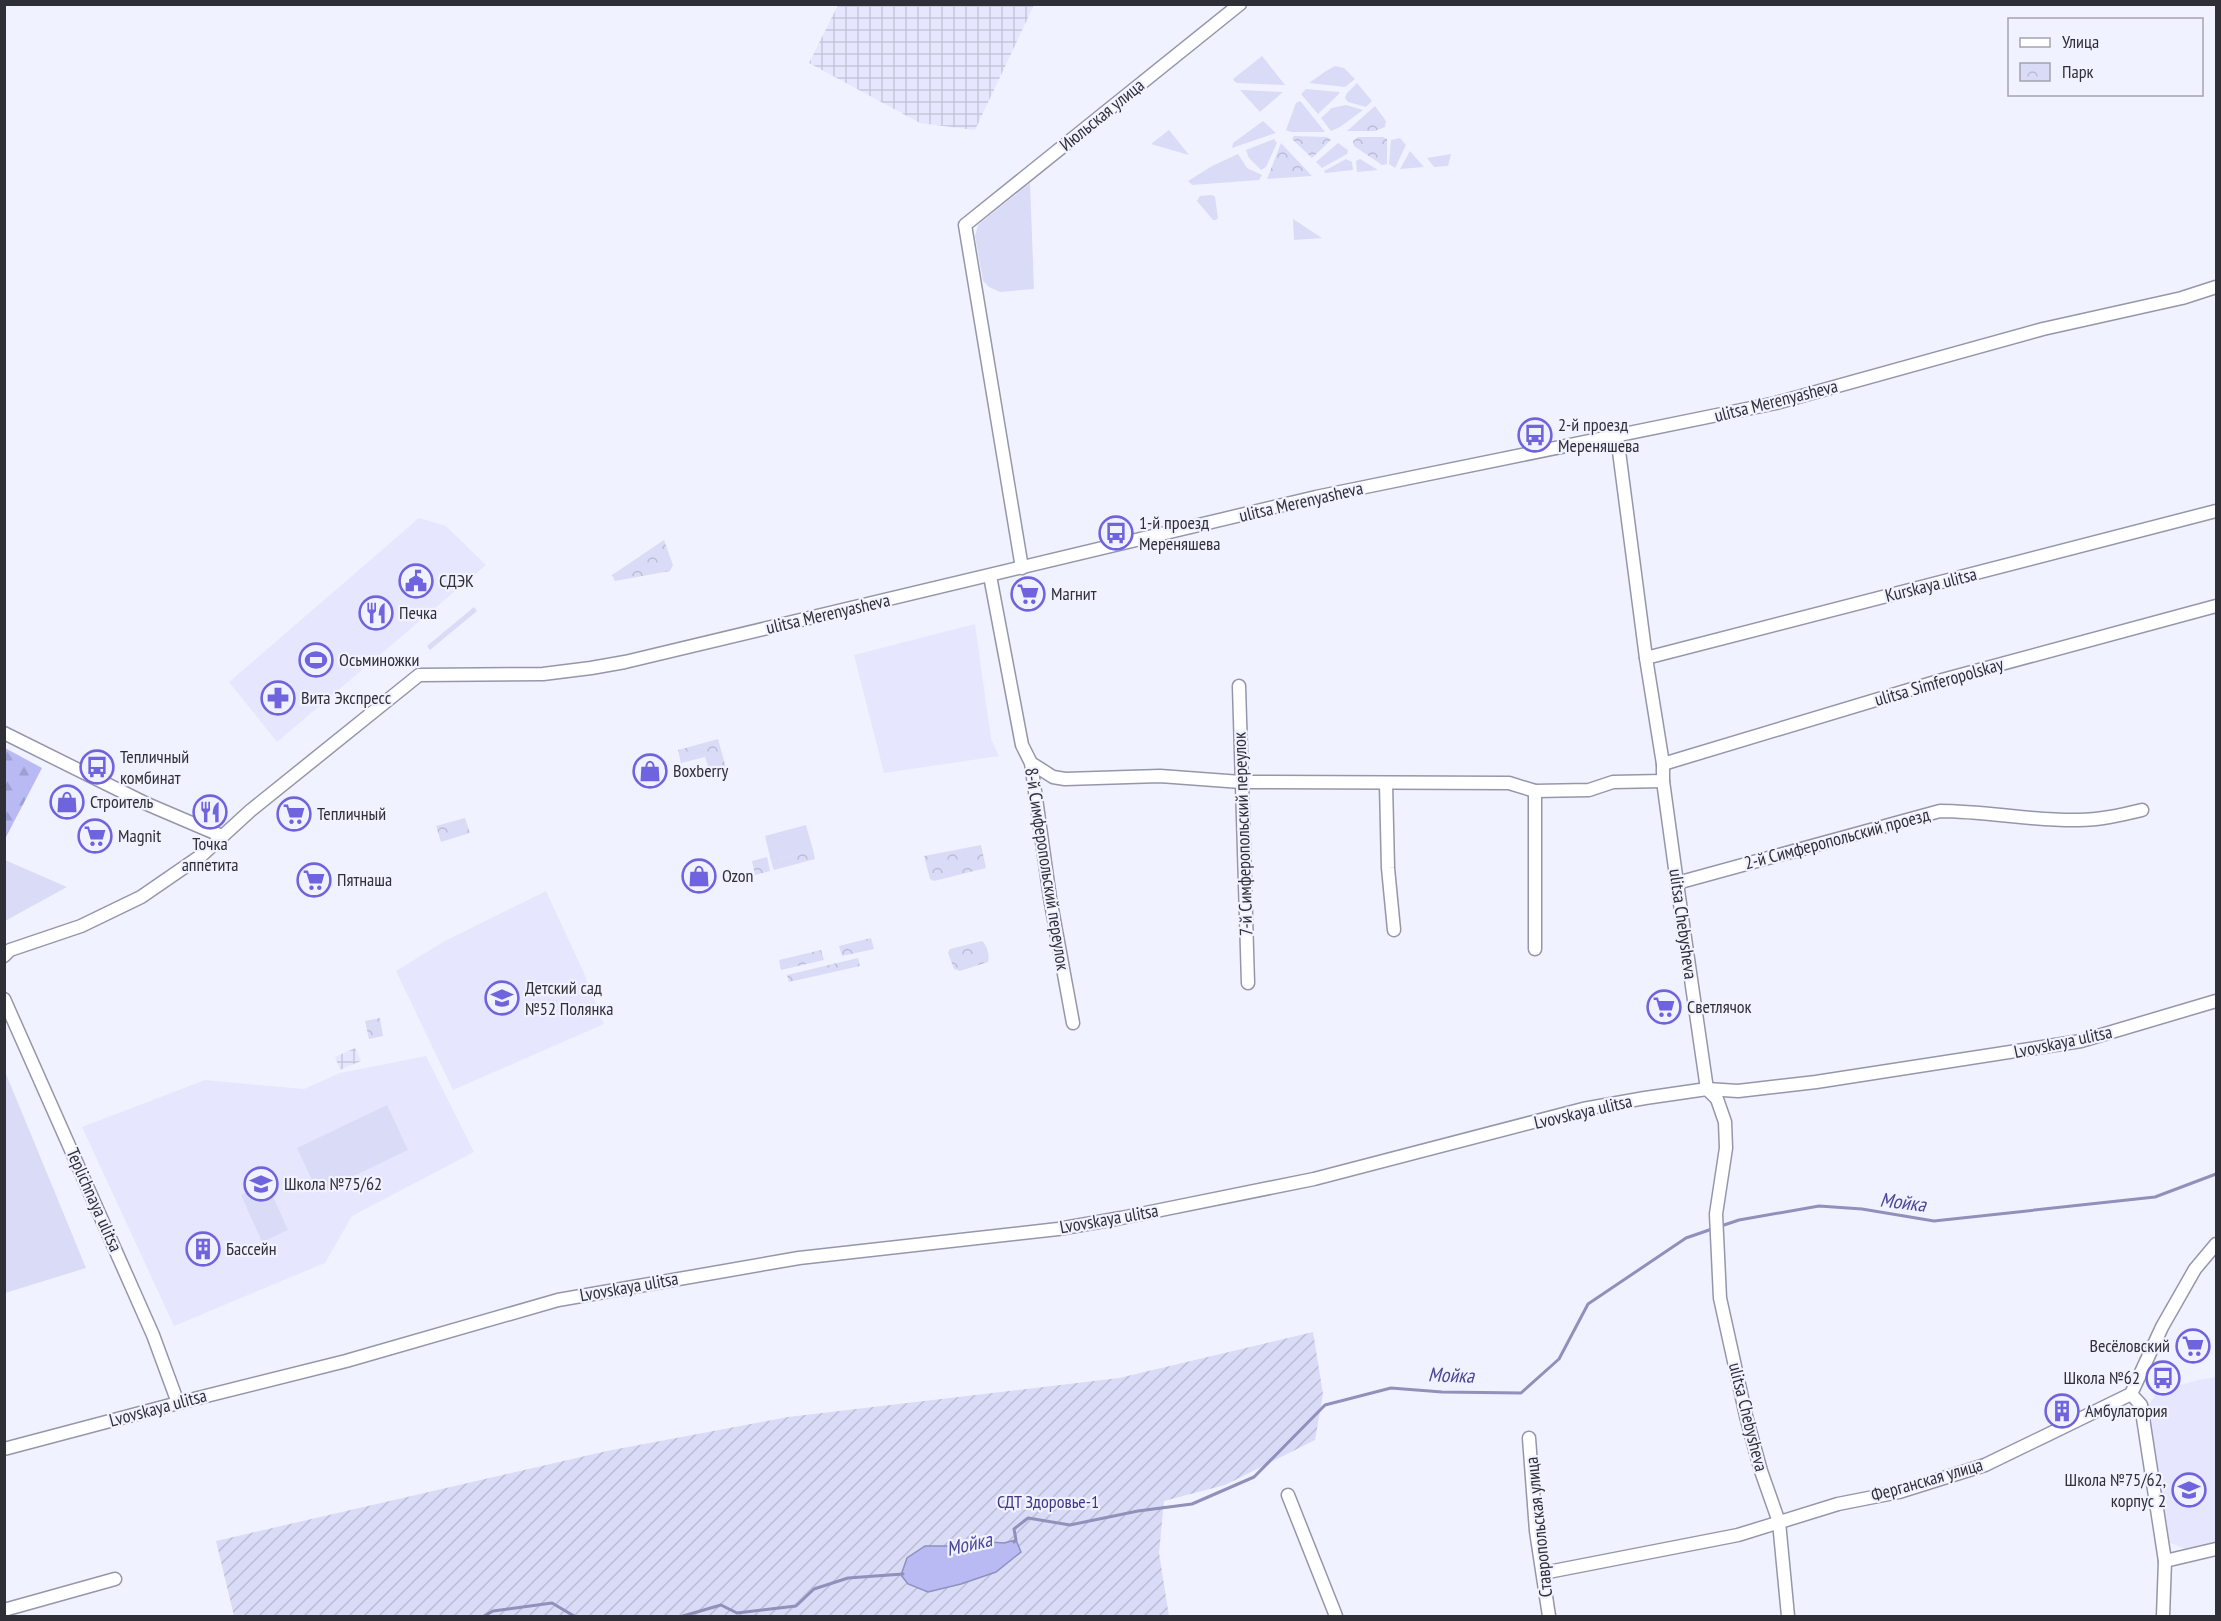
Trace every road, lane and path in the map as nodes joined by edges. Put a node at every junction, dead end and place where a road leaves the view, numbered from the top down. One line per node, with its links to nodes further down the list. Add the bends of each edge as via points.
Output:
1 (1240, 4): 5 (street, Июльская улица, via 965,225)
2 (2217, 287): 3 (street, ulitsa Merenyasheva, via 2043,329 1776,403)
3 (1617, 436): 5 (street, ulitsa Merenyasheva, via 1316,497); 8 (street, ulitsa Chebysheva)
4 (2217, 511): 8 (street, Kurskaya ulitsa)
5 (1022, 568): 6 (street, ulitsa Merenyasheva)
6 (990, 576): 11 (street, 8-й Симферопольский переулок, via 1022,745); 18 (street, ulitsa Merenyasheva, via 591,668 543,674 418,675)
7 (2217, 606): 12 (street, ulitsa Simferopolskay, via 1942,680)
8 (1646, 658): 12 (street, ulitsa Chebysheva)
9 (1239, 686): 14 (street, 7-й Симферопольский переулок)
10 (4, 733): 18 (street, via 147,804)
11 (1031, 763): 14 (street, via 1053,777 1065,779 1160,776); 26 (street, 8-й Симферопольский переулок)
12 (1663, 764): 13 (street, ulitsa Chebysheva)
13 (1663, 781): 16 (street, via 1613,782 1589,790); 19 (street, ulitsa Chebysheva)
14 (1241, 782): 15 (street); 23 (street, 7-й Симферопольский переулок)
15 (1386, 784): 16 (street, via 1509,783); 20 (street)
16 (1535, 791): 21 (street)
17 (2142, 810): 19 (street, 2-й Симферопольский проезд, via 2077,820 1940,811)
18 (222, 836): 22 (street, via 202,855 141,897 81,926 10,950)
19 (1677, 883): 27 (street, ulitsa Chebysheva)
20 (1394, 930)
21 (1535, 949)
22 (4, 956)
23 (1248, 983)
24 (4, 999): 30 (street, Teplichnaya ulitsa, via 153,1335)
25 (2217, 1001): 27 (street, Lvovskaya ulitsa, via 2081,1041 1816,1082 1738,1091)
26 (1073, 1023)
27 (1707, 1089): 30 (street, Lvovskaya ulitsa, via 1583,1109 1314,1179 1121,1218 1058,1229 799,1258 558,1300 346,1361); 34 (street, ulitsa Chebysheva, via 1718,1099 1725,1122 1716,1214 1720,1298 1746,1416)
28 (2217, 1244): 29 (street, via 2195,1269)
29 (2131, 1394): 34 (street, Ферганская улица, via 1985,1465 1899,1492 1838,1504); 36 (street, via 2141,1405)
30 (178, 1402): 32 (street, Lvovskaya ulitsa)
31 (1529, 1438): 37 (street, Ставропольская улица)
32 (4, 1449)
33 (1288, 1495): 40 (street)
34 (1779, 1522): 37 (street, Ферганская улица, via 1738,1535); 42 (street, ulitsa Chebysheva)
35 (2217, 1549): 36 (street)
36 (2165, 1561): 43 (street)
37 (1543, 1573): 41 (street, Ставропольская улица)
38 (115, 1579): 39 (street)
39 (4, 1610)
40 (1336, 1617)
41 (1549, 1617)
42 (1788, 1617)
43 (2163, 1617)

